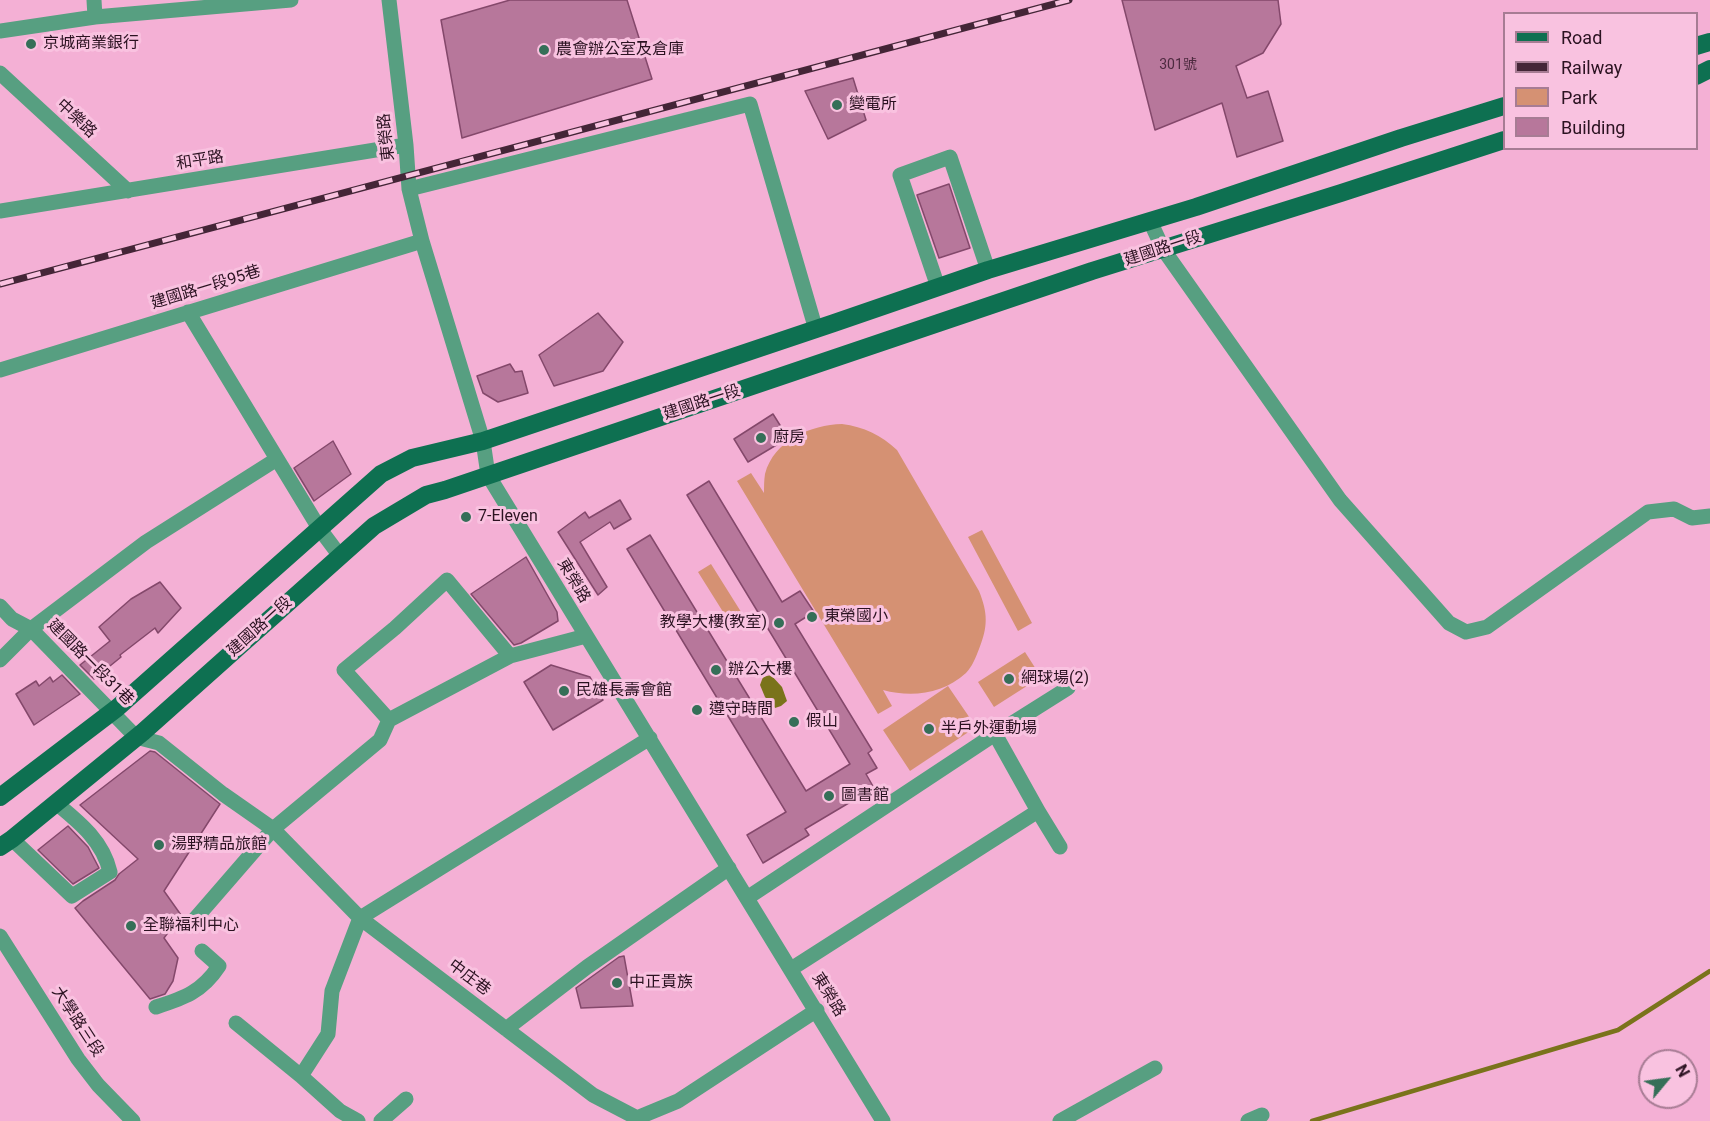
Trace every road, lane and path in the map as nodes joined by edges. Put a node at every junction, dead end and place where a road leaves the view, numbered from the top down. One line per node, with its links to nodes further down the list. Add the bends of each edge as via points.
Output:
1 (94, 0): 4 (street)
2 (291, 0): 4 (street)
3 (389, 0): 9 (street, 東榮路)
4 (95, 17): 5 (street)
5 (0, 31)
6 (0, 73): 11 (street, 中樂路)
7 (1503, 106): 13 (main road, 建國路一段)
8 (1503, 140): 15 (main road, 建國路一段)
9 (406, 145): 10 (street, 東榮路); 11 (street, 和平路)
10 (409, 189): 14 (street, 東榮路); 19 (street, via 750,104)
11 (128, 191): 12 (street, 和平路)
12 (0, 211)
13 (1150, 221): 15 (street); 16 (main road, 建國路一段)
14 (422, 241): 18 (street, 建國路一段95巷); 21 (street, 東榮路)
15 (1163, 249): 23 (main road, 建國路一段); 24 (street, via 1340,500 1449,623 1466,632 1487,627 1648,512 1674,509 1692,518)
16 (988, 270): 17 (main road, 建國路一段); 17 (street, via 950,157 900,175)
17 (938, 287): 19 (main road, 建國路一段)
18 (188, 312): 20 (street, 建國路一段95巷); 22 (street)
19 (816, 330): 21 (main road, 建國路一段)
20 (0, 370)
21 (483, 441): 23 (street, 東榮路); 25 (main road, 建國路一段, via 412,459 381,474)
22 (277, 459): 25 (street); 28 (street, via 147,542)
23 (488, 475): 26 (main road, 建國路一段, via 426,495 374,526); 29 (street, 東榮路)
24 (1710, 516)
25 (319, 528): 26 (street); 33 (main road, 建國路一段)
26 (340, 556): 35 (main road, 建國路一段)
27 (0, 606): 28 (street, 建國路一段31巷, via 12,619)
28 (31, 629): 31 (street); 33 (street, 建國路一段31巷)
29 (586, 636): 30 (street); 37 (street, 東榮路)
30 (510, 657): 34 (street); 34 (street, via 447,580 344,670)
31 (0, 660)
32 (1068, 688): 36 (street)
33 (111, 711): 35 (street, 建國路一段31巷); 38 (main road, 建國路一段)
34 (389, 720): 41 (street, via 380,740)
35 (131, 731): 39 (main road, 建國路一段); 41 (street, 中庄巷, via 159,743)
36 (995, 734): 40 (street); 45 (street)
37 (650, 738): 44 (street, 東榮路); 46 (street)
38 (0, 797)
39 (56, 803): 42 (main road, 建國路一段); 42 (street, via 97,843 110,872 72,896)
40 (1038, 811): 43 (street); 50 (street)
41 (273, 829): 46 (street, 中庄巷); 47 (street)
42 (6, 843)
43 (1060, 847)
44 (729, 868): 45 (street, 東榮路); 54 (street)
45 (747, 898): 50 (street, 東榮路)
46 (360, 918): 54 (street, 中庄巷); 56 (street, via 333,991 328,1034)
47 (195, 919)
48 (0, 936): 59 (street, 大學路三段, via 78,1059)
49 (202, 951): 51 (street, via 219,966 209,980 186,997)
50 (791, 969): 52 (street, 東榮路)
51 (156, 1006)
52 (817, 1010): 58 (street, 中庄巷, via 678,1101); 62 (street, 東榮路)
53 (236, 1023): 56 (street)
54 (506, 1029): 58 (street, 中庄巷, via 593,1095)
55 (1155, 1068): 63 (street)
56 (301, 1076): 60 (street, via 340,1111)
57 (406, 1099): 61 (street)
58 (637, 1120)
59 (133, 1121)
60 (358, 1121)
61 (381, 1121)
62 (884, 1121)
63 (1060, 1121)
64 (1248, 1121): 65 (street, via 1262,1115)
65 (1260, 1121)

